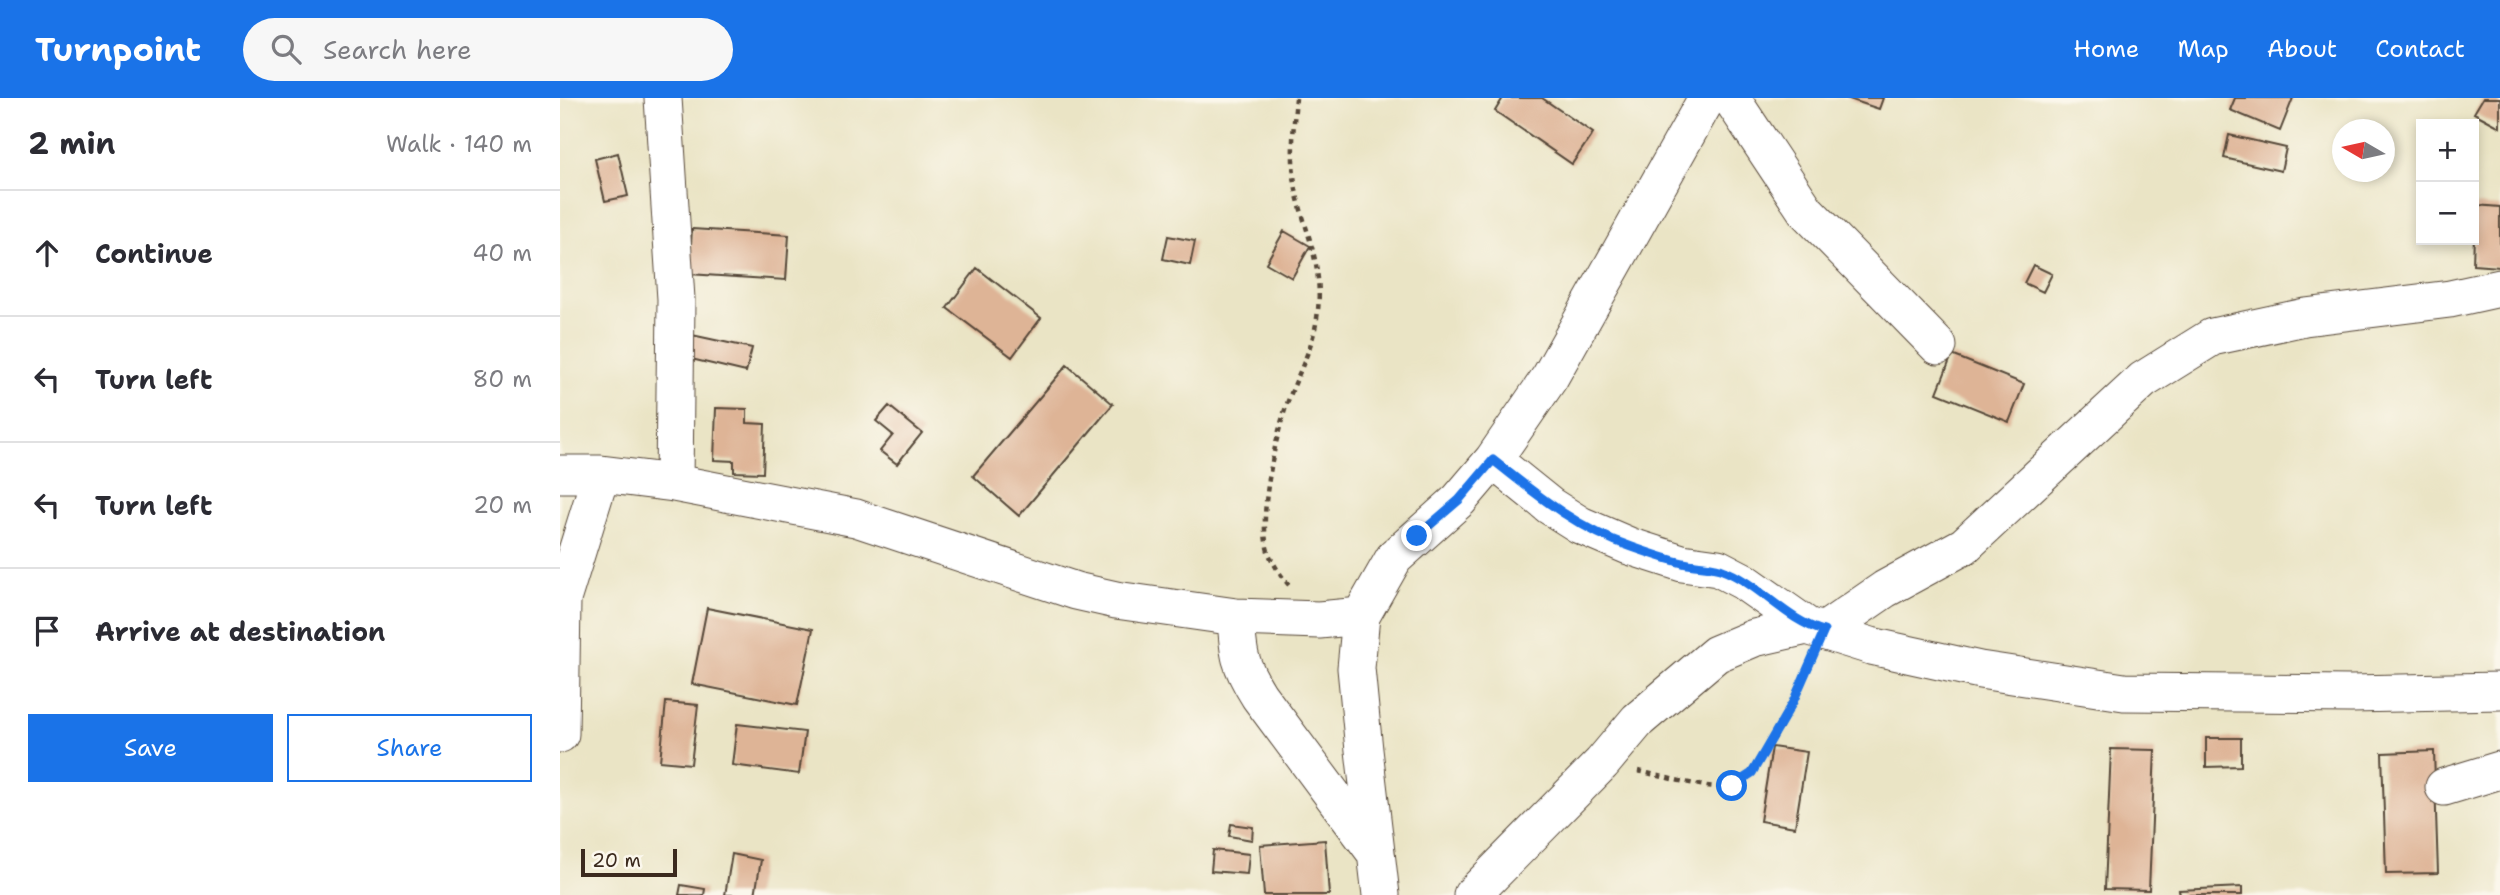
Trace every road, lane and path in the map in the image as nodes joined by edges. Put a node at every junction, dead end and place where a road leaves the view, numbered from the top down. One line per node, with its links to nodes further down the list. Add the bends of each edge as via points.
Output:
1 (663, 98): 10 (street, via 676,299)
2 (1296, 98): 14 (path, via 1293,128 1298,198 1320,280 1308,353 1284,412 1270,468 1265,525 1268,551 1281,576)
3 (1707, 98): 7 (street, via 1550,377)
4 (1731, 98): 6 (street, via 1806,211)
5 (2500, 288): 15 (street, via 2450,299 2305,317 2212,337 2143,380 1964,546)
6 (1938, 346)
7 (1493, 460): 12 (street, via 1459,500 1394,558); 15 (street, via 1580,525 1682,563 1718,568)
8 (560, 474): 9 (street)
9 (601, 474): 10 (street); 11 (street)
10 (674, 483): 13 (street, via 856,518 1076,591)
11 (561, 603): 17 (street)
12 (1361, 616): 14 (street); 21 (street, via 1356,668)
13 (1236, 617): 14 (street); 21 (street, via 1243,671)
14 (1319, 620)
15 (1816, 628): 16 (street, via 1871,646 1980,670 2124,692); 18 (street, via 1754,638 1716,654 1638,720); 18 (path, via 1793,702 1752,773 1732,786 1707,786)
16 (2500, 691)
17 (560, 734)
18 (1602, 762): 23 (street)
19 (2500, 770): 20 (street)
20 (2444, 787)
21 (1376, 853): 22 (street)
22 (1381, 895)
23 (1472, 895)

